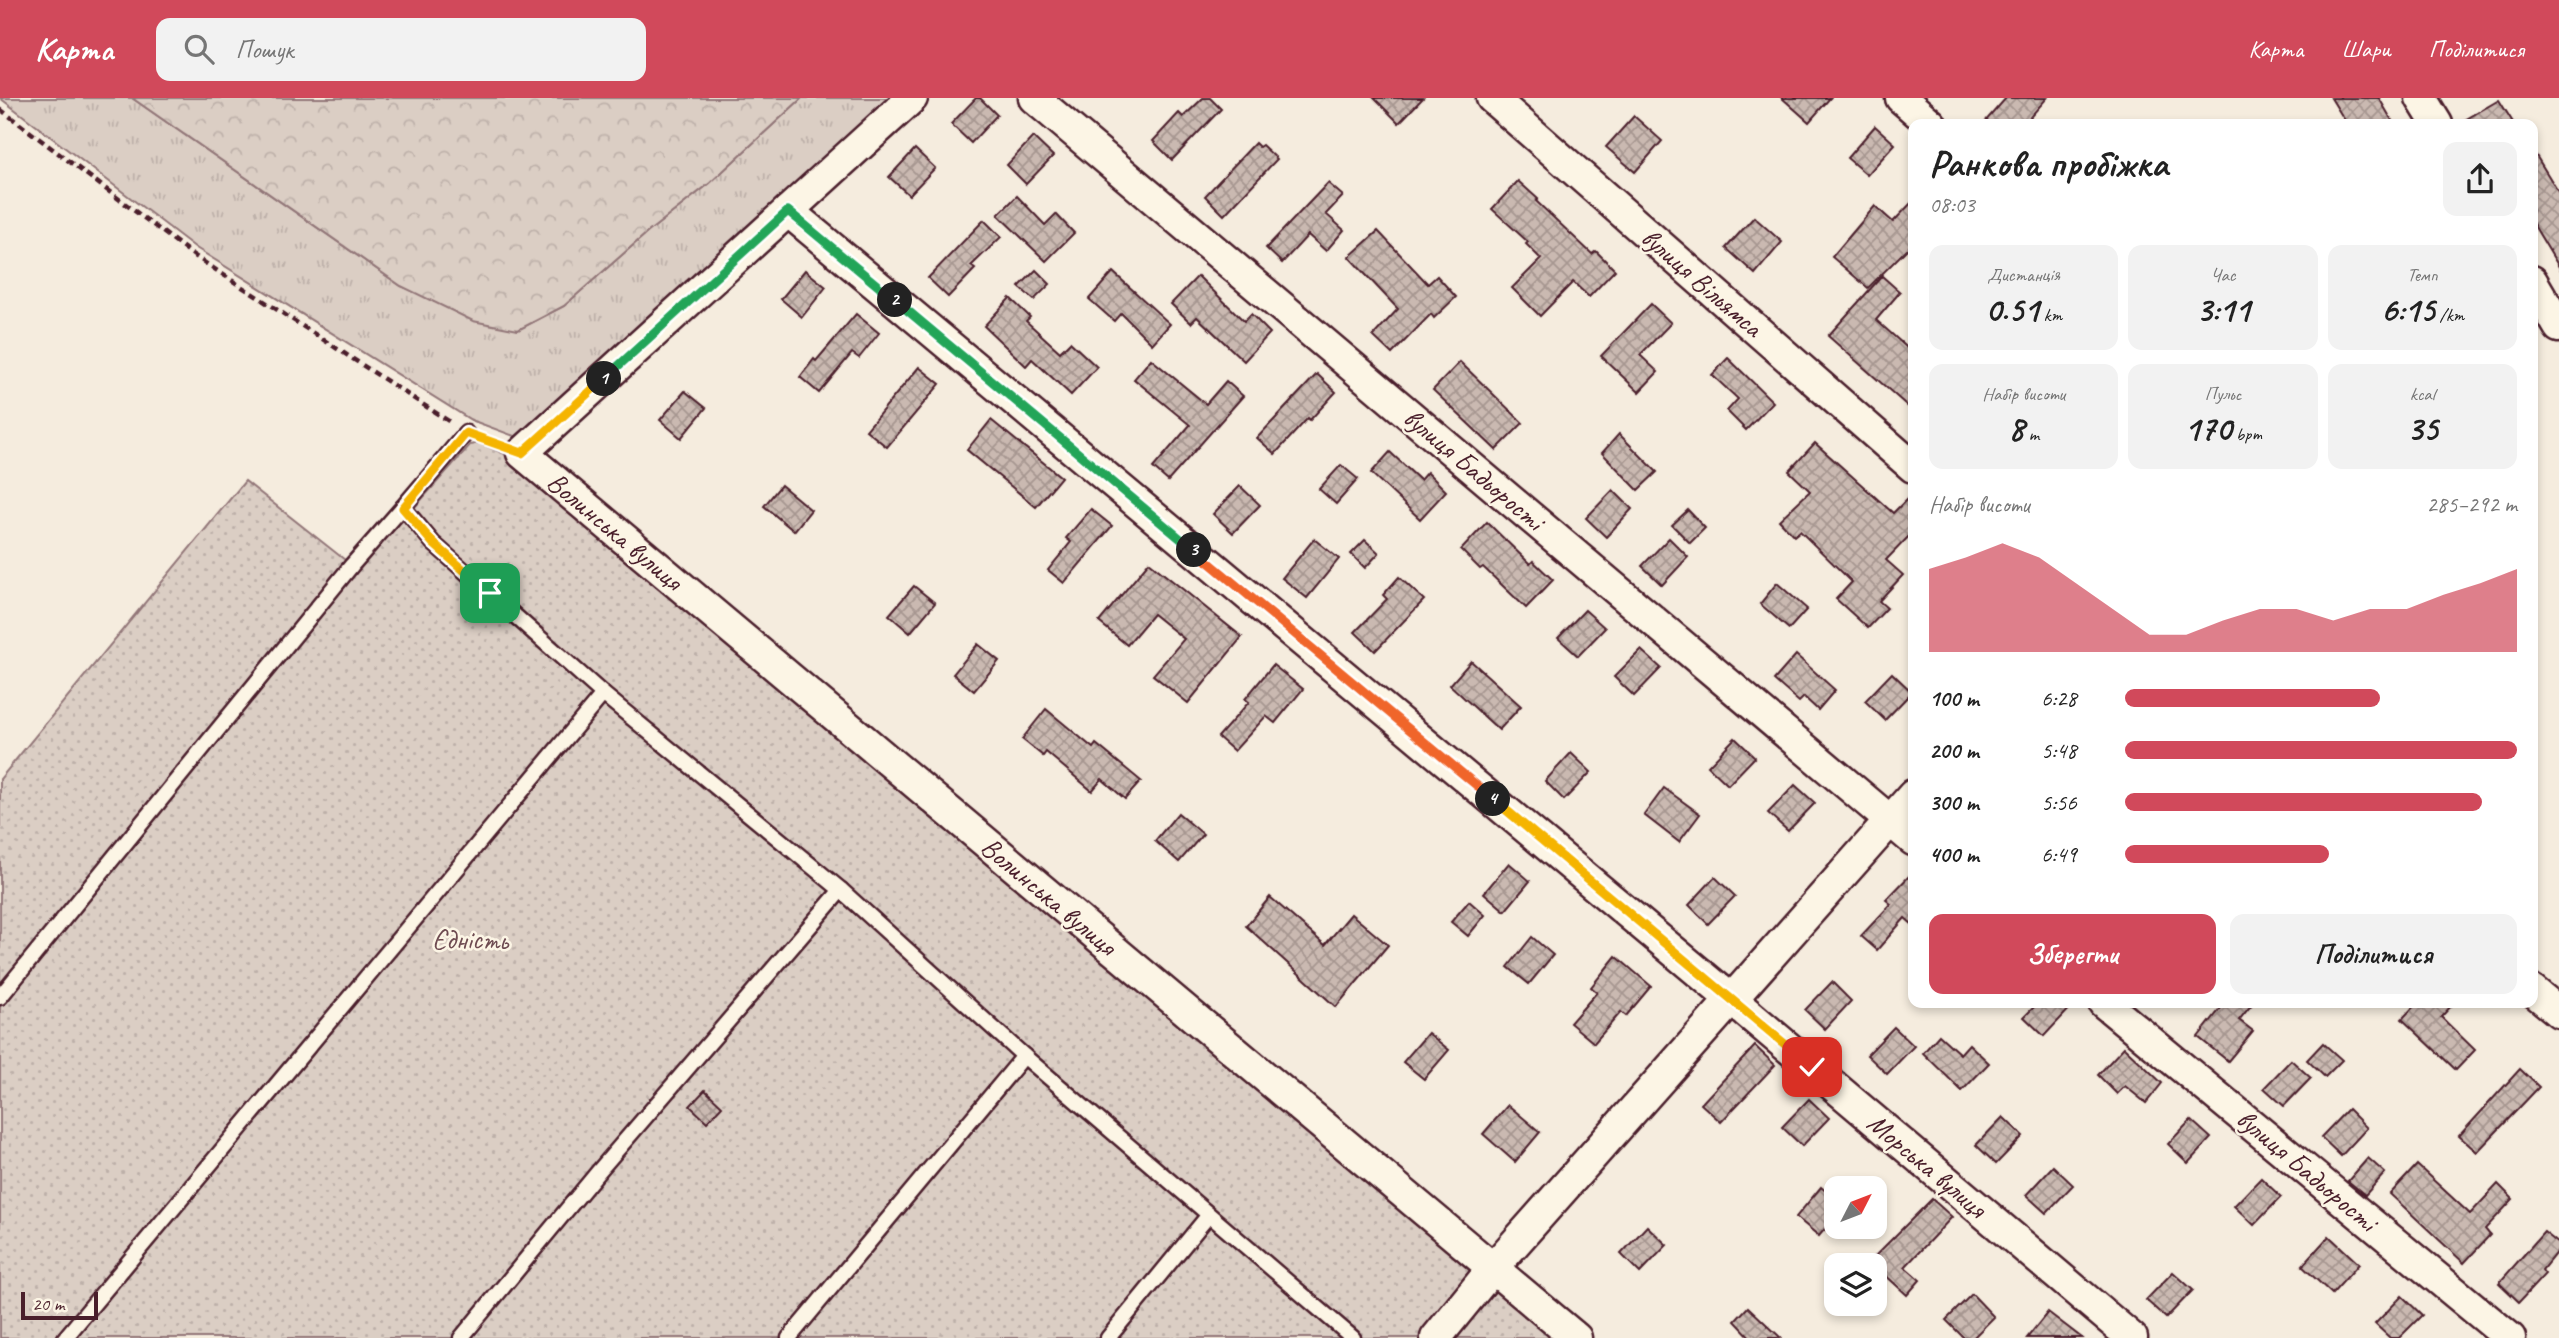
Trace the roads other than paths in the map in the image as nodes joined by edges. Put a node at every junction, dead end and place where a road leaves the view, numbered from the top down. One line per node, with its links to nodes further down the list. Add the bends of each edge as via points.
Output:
1 (912, 98): 8 (street)
2 (1034, 98): 16 (street, вулиця Бадьорості)
3 (1492, 98): 12 (street, вулиця Вільямса)
4 (1901, 98): 6 (street)
5 (2421, 98): 7 (street)
6 (1925, 119)
7 (2434, 119)
8 (788, 211): 21 (street, Морська вулиця); 26 (street, Волинська вулиця, via 522,453)
9 (2538, 298): 10 (street)
10 (2559, 327)
11 (466, 433): 13 (lane)
12 (1908, 463)
13 (403, 508): 14 (lane, via 433,543); 20 (lane)
14 (603, 694): 18 (lane); 27 (lane)
15 (1908, 800): 16 (street)
16 (1889, 820): 17 (street, вулиця Бадьорості); 21 (street)
17 (1908, 837)
18 (841, 890): 24 (lane); 28 (lane)
19 (2538, 995): 23 (street)
20 (0, 997)
21 (1732, 1000): 26 (street); 34 (street, Морська вулиця)
22 (2110, 1008): 35 (street, вулиця Бадьорості)
23 (2559, 1012)
24 (1024, 1056): 25 (lane); 29 (lane)
25 (1208, 1216): 30 (lane); 31 (lane)
26 (1493, 1268): 32 (street); 33 (street, Волинська вулиця)
27 (65, 1338)
28 (461, 1338)
29 (789, 1338)
30 (1108, 1338)
31 (1353, 1338)
32 (1436, 1338)
33 (1576, 1338)
34 (2132, 1338)
35 (2510, 1338)

